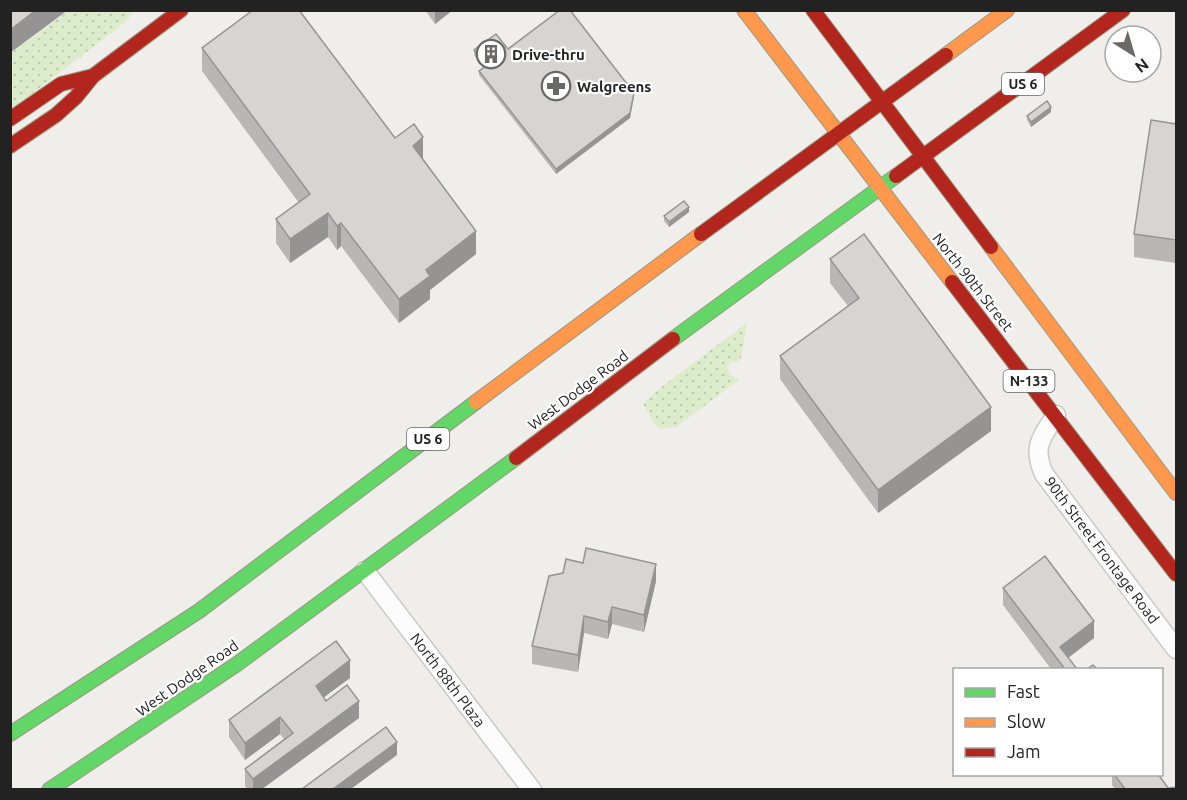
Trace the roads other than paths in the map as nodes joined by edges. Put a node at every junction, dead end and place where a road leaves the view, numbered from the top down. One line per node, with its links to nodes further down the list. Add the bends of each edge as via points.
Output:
1 (744, 10): 9 (main road, North 90th Street)
2 (813, 10): 7 (main road)
3 (1007, 10): 7 (main road, US 6)
4 (1122, 10): 11 (main road, West Dodge Road / US 6)
5 (170, 14): 6 (main road)
6 (93, 76): 8 (main road, via 61,84); 10 (main road, via 67,106)
7 (883, 102): 9 (main road, US 6); 11 (main road)
8 (10, 119)
9 (838, 135): 12 (main road, North 90th Street / N-133); 18 (main road, US 6, via 613,298 199,611)
10 (10, 146)
11 (924, 156): 12 (main road, West Dodge Road / US 6); 14 (main road)
12 (880, 189): 13 (main road, North 90th Street / N-133); 15 (main road, West Dodge Road / US 6)
13 (1056, 415): 16 (main road, North 90th Street / N-133); 17 (street, 90th Street Frontage Road, via 1040,440 1039,464 1044,474)
14 (1176, 493)
15 (365, 571): 19 (main road, West Dodge Road / US 6, via 237,664); 20 (street, North 88th Plaza)
16 (1176, 574)
17 (1176, 649)
18 (10, 734)
19 (49, 789)
20 (532, 789)

